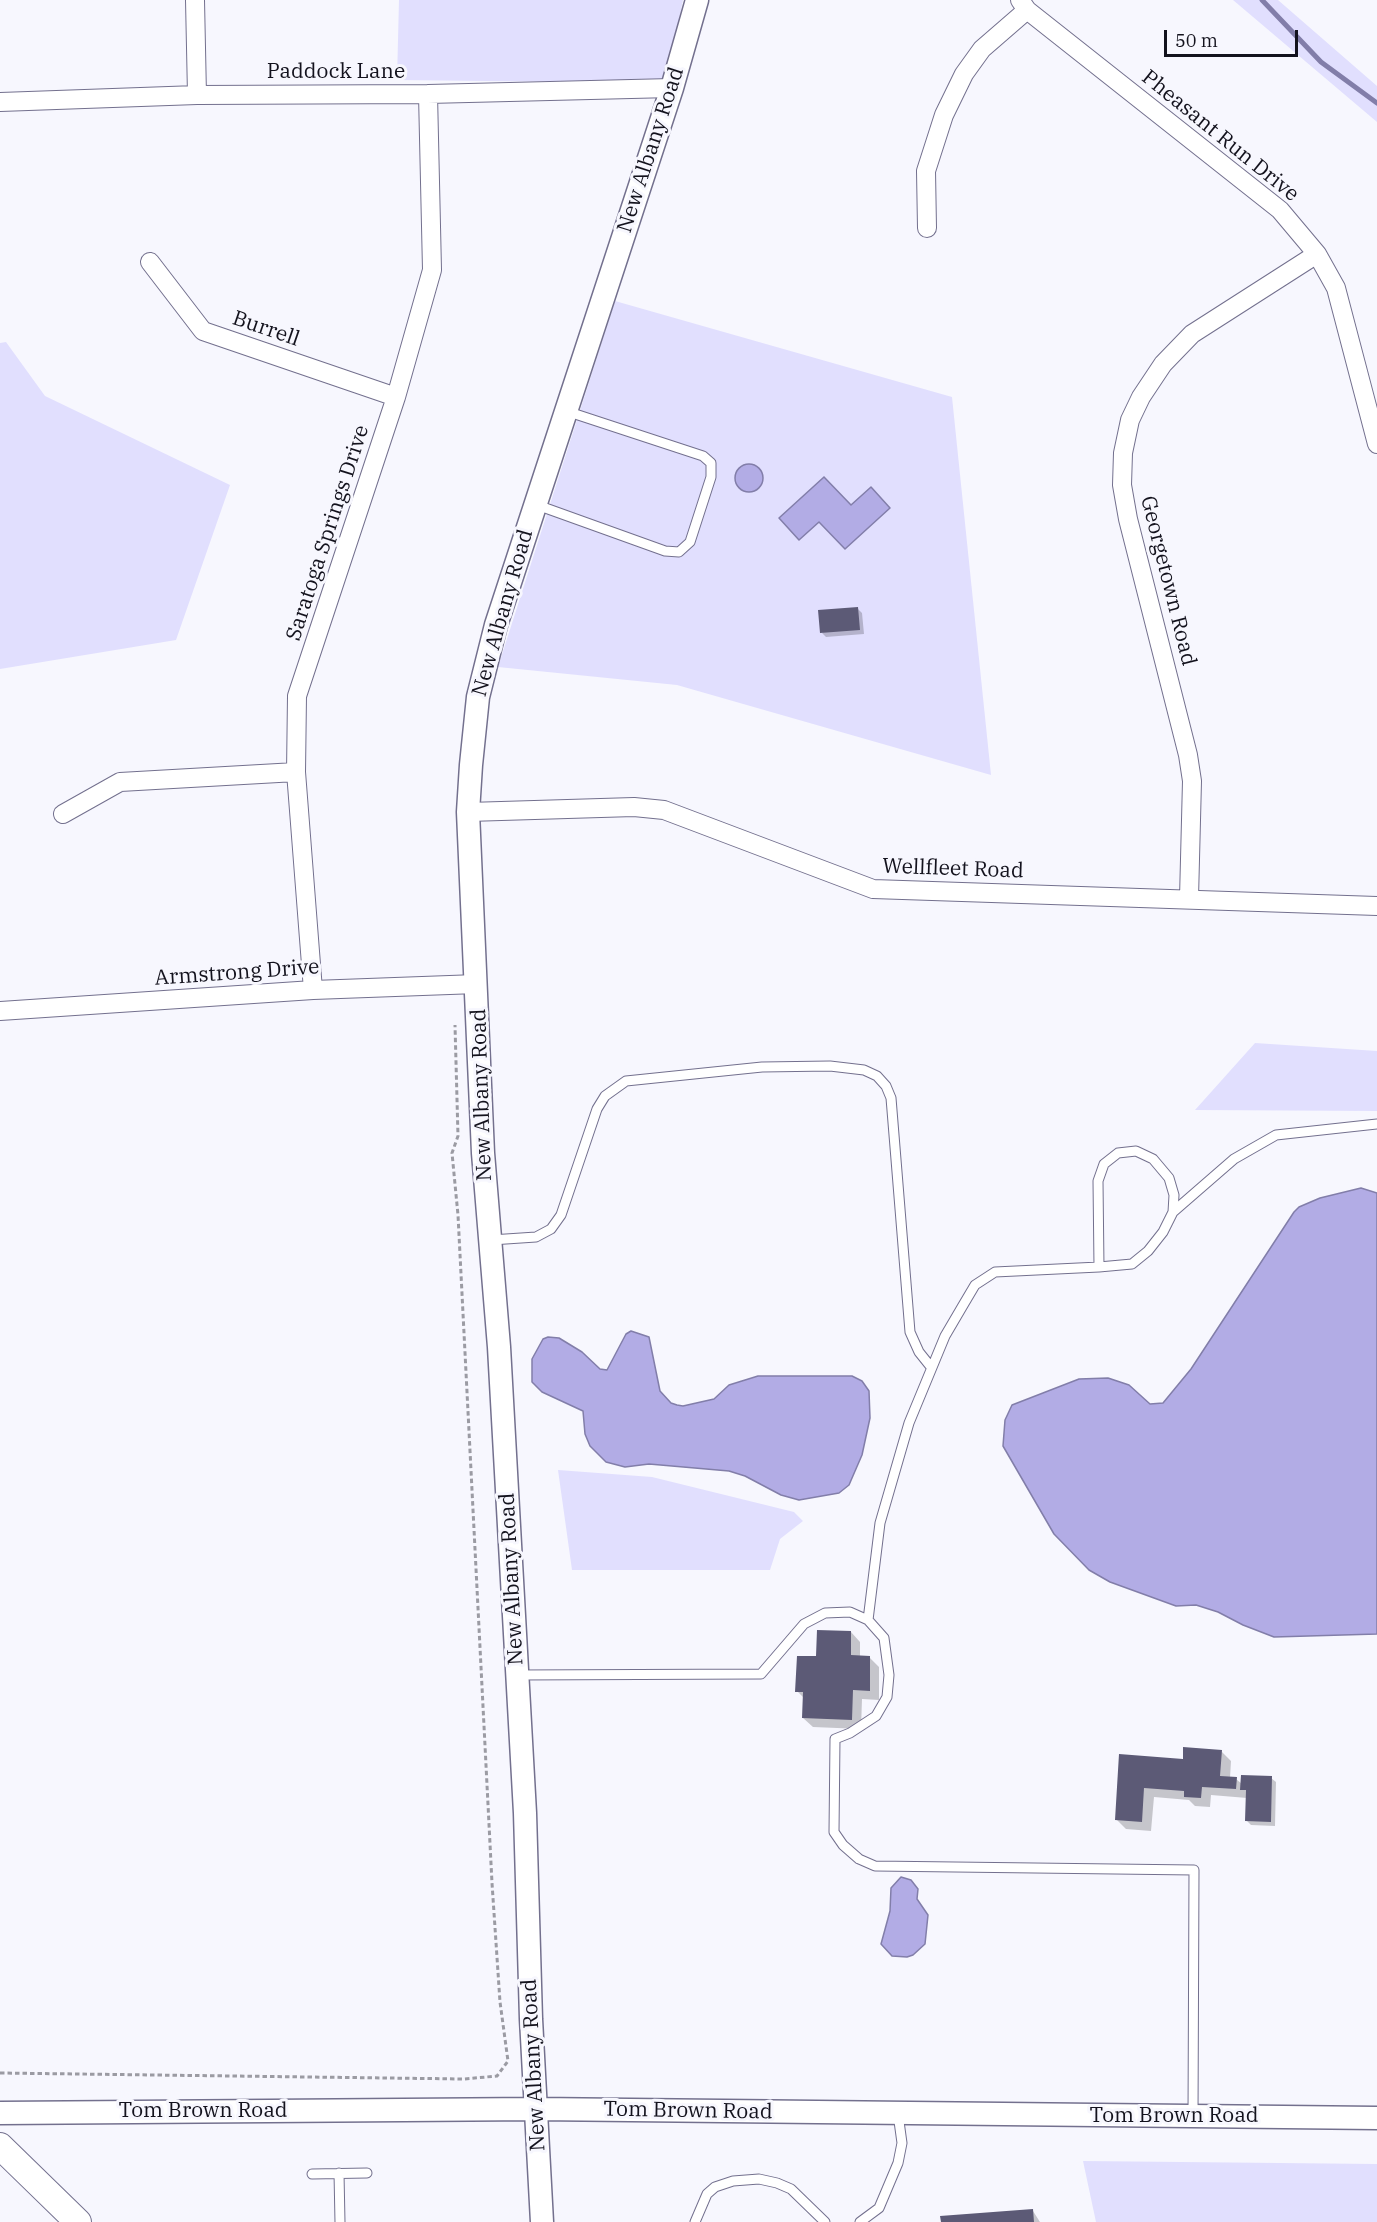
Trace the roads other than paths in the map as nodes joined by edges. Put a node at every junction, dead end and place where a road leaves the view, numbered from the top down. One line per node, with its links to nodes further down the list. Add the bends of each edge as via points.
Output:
1 (195, 0): 6 (street)
2 (698, 0): 4 (street, New Albany Road)
3 (1023, 5): 8 (street, via 964,74 944,115 926,171); 9 (street, Pheasant Run Drive, via 1280,210)
4 (672, 87): 5 (street, Paddock Lane); 12 (street, New Albany Road)
5 (428, 94): 6 (street, Paddock Lane); 11 (street, Saratoga Springs Drive, via 432,270)
6 (197, 95): 7 (street, Paddock Lane)
7 (0, 102)
8 (927, 228)
9 (1317, 254): 13 (street, Pheasant Run Drive, via 1336,288); 18 (street, Georgetown Road, via 1192,334 1163,364 1130,420 1122,485 1192,781)
10 (150, 262): 11 (street, Burrell, via 203,331)
11 (396, 397): 15 (street, Saratoga Springs Drive, via 297,696)
12 (566, 411): 14 (street, New Albany Road); 14 (lane, via 703,456 711,463 711,477 690,542 679,552 664,551)
13 (1377, 444)
14 (535, 504): 16 (street, New Albany Road, via 496,625 478,697)
15 (296, 772): 17 (street, via 120,782); 21 (street, Saratoga Springs Drive)
16 (468, 812): 18 (street, Wellfleet Road, via 634,807 664,810 873,889); 20 (street, New Albany Road)
17 (63, 814)
18 (1189, 898): 19 (street, Wellfleet Road)
19 (1377, 906)
20 (477, 984): 21 (street, Armstrong Drive); 25 (street, New Albany Road)
21 (313, 990): 22 (street, Armstrong Drive)
22 (0, 1011)
23 (1377, 1124): 24 (lane, via 1276,1135 1234,1160)
24 (1173, 1212): 26 (lane, via 1163,1232 1132,1264); 26 (lane, via 1169,1178 1153,1159 1137,1151 1118,1153 1104,1164 1098,1181)
25 (488, 1240): 27 (lane, via 536,1237 551,1229 561,1215 597,1109 605,1096 626,1081 762,1067 864,1070 877,1076 891,1098 910,1332); 29 (street, New Albany Road, via 497,1312)
26 (1099, 1267): 27 (lane, via 995,1272 975,1285)
27 (931, 1367): 28 (lane, via 909,1423 880,1523)
28 (868, 1620): 29 (lane, via 850,1612 825,1612 804,1624 761,1674); 33 (lane, via 884,1638 889,1675 887,1696 876,1716 835,1739 834,1832 838,1839 859,1859 875,1866 1194,1870)
29 (517, 1675): 30 (street, New Albany Road)
30 (537, 2109): 31 (street, Tom Brown Road); 32 (street, Tom Brown Road); 41 (street, New Albany Road)
31 (0, 2113)
32 (898, 2114): 33 (street, Tom Brown Road); 44 (lane, via 902,2144 898,2163 879,2208)
33 (1193, 2116): 34 (street, Tom Brown Road)
34 (1377, 2118)
35 (0, 2146): 39 (main road)
36 (339, 2173): 37 (lane); 38 (lane); 40 (lane)
37 (367, 2173)
38 (312, 2174)
39 (78, 2222)
40 (340, 2222)
41 (542, 2222)
42 (694, 2222): 43 (lane, via 707,2194 715,2187 759,2179 791,2189)
43 (825, 2222)
44 (860, 2222)

